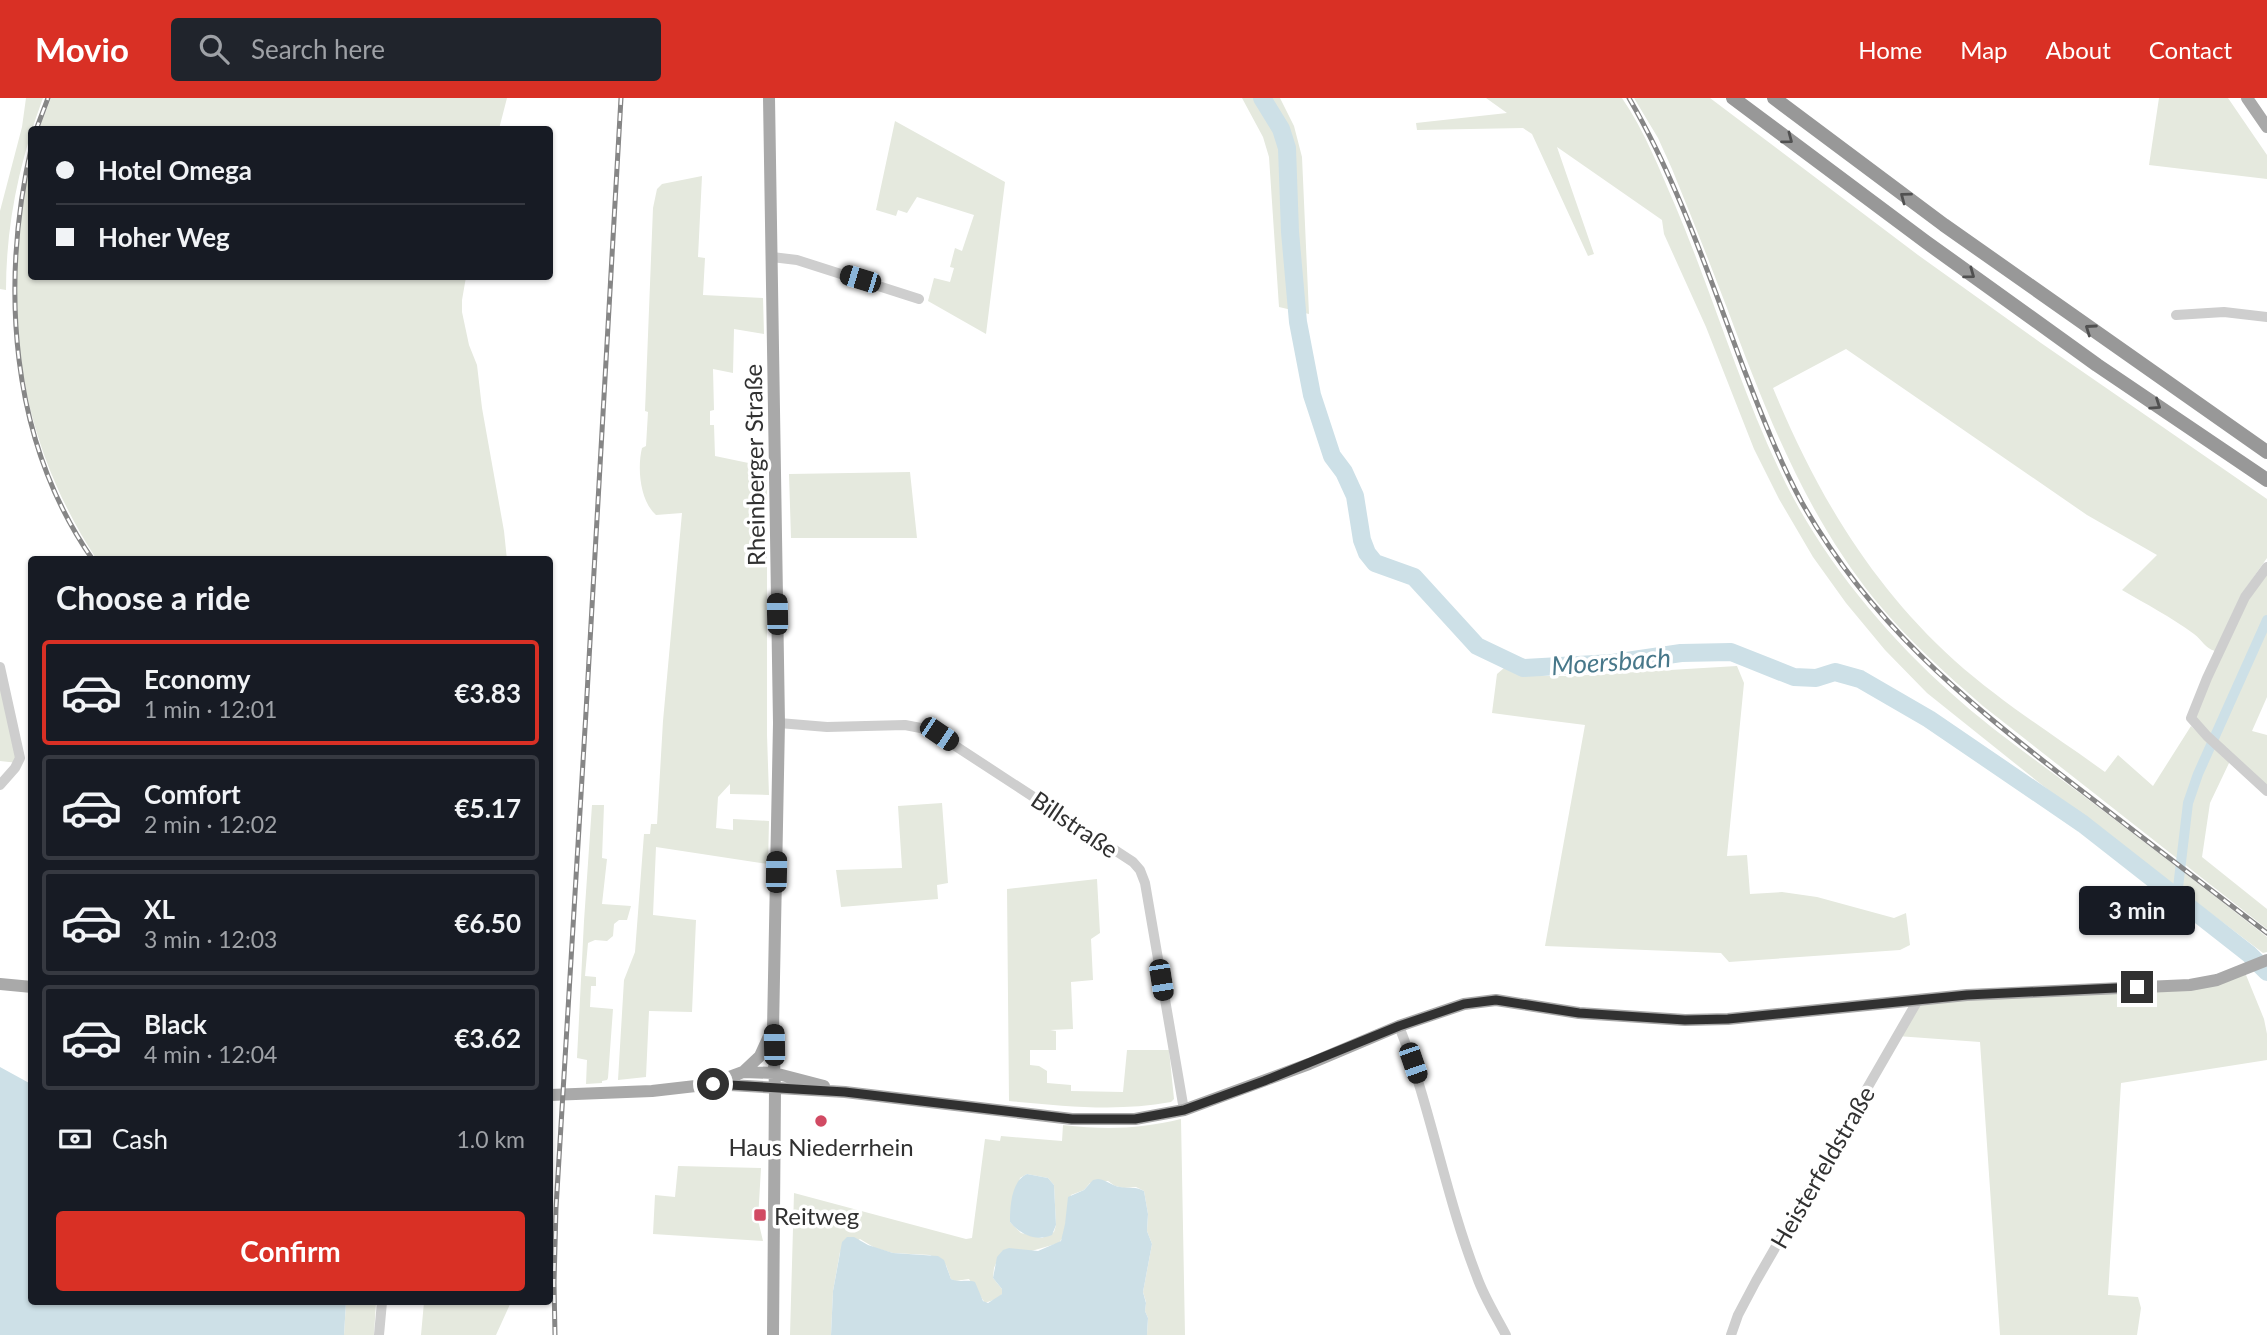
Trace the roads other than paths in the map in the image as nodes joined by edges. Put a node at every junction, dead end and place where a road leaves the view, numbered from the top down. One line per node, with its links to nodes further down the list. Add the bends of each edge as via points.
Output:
1 (769, 98): 6 (main road, Rheinberger Straße)
2 (1733, 98): 11 (highway, one-way to 11, via 2097,365)
3 (1773, 98): 10 (highway, one-way to 3, via 1944,225)
4 (2247, 98): 5 (main road)
5 (2267, 127)
6 (772, 257): 7 (street, via 797,260); 14 (main road, Rheinberger Straße)
7 (919, 299)
8 (2176, 315): 9 (street, via 2224,312)
9 (2267, 317)
10 (2267, 452)
11 (2267, 480)
12 (2267, 567): 16 (street, via 2245,597 2191,718)
13 (0, 667): 15 (street, via 20,758)
14 (779, 723): 22 (main road, Rheinberger Straße); 29 (street, Billstraße, via 905,725 931,730 1133,862 1145,883)
15 (0, 785)
16 (2267, 792)
17 (2265, 961): 20 (main road, via 2190,985)
18 (0, 984): 19 (main road)
19 (28, 987)
20 (1918, 1000): 21 (main road, via 1685,1020 1579,1013 1496,1000 1464,1004); 34 (street, Heisterfeldstraße, via 1756,1282)
21 (1399, 1026): 29 (main road); 33 (street, via 1418,1077 1462,1236)
22 (773, 1029): 23 (main road, via 760,1056); 24 (main road, Rheinberger Straße)
23 (743, 1072): 24 (main road); 25 (main road)
24 (774, 1073): 26 (main road, Rheinberger Straße); 27 (main road)
25 (713, 1084): 26 (main road); 28 (main road)
26 (775, 1088): 27 (main road); 32 (main road, Rheinberger Straße)
27 (845, 1092): 29 (main road, via 1097,1120)
28 (553, 1095)
29 (1184, 1110)
30 (382, 1305): 31 (street)
31 (379, 1335)
32 (773, 1335)
33 (1506, 1335)
34 (1731, 1335)

